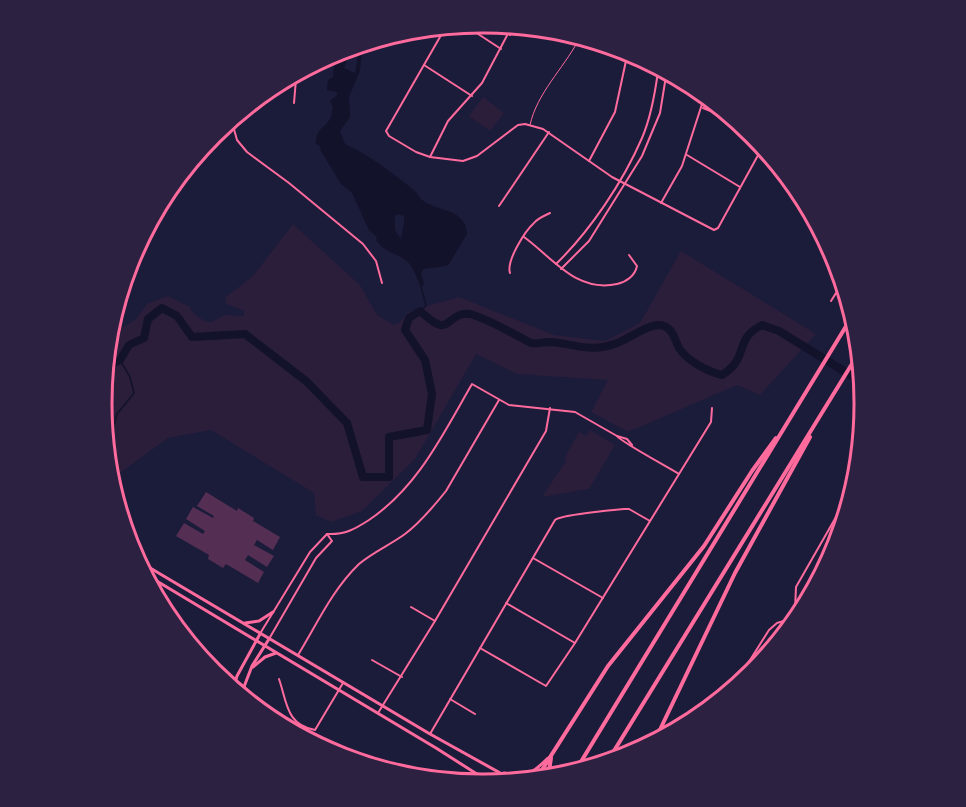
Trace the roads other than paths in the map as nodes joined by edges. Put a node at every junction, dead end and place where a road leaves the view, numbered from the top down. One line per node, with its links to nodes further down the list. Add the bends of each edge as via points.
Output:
1 (477, 33): 5 (street)
2 (509, 34): 5 (street)
3 (441, 36): 7 (street)
4 (576, 45): 15 (lane, via 538,103)
5 (501, 49): 11 (street)
6 (626, 61): 21 (street, via 615,112)
7 (424, 65): 11 (street); 20 (street, via 386,131)
8 (657, 77): 22 (street, via 642,138)
9 (665, 81): 23 (street, via 653,134)
10 (296, 84): 12 (street)
11 (472, 96): 20 (street, via 448,121)
12 (294, 103)
13 (702, 108): 14 (street); 18 (street)
14 (711, 111)
15 (530, 124): 17 (street); 20 (street, via 518,125 477,156 463,161)
16 (233, 131): 33 (street, via 247,152 363,244 375,261)
17 (549, 132): 21 (street); 26 (street)
18 (687, 155): 24 (street); 25 (street)
19 (758, 155): 24 (street)
20 (430, 157)
21 (589, 161): 22 (street)
22 (619, 180): 23 (street); 30 (street, via 589,228)
23 (626, 184): 25 (street); 31 (street, via 589,241)
24 (740, 187): 25 (street, via 718,228 712,230)
25 (661, 203)
26 (499, 206)
27 (550, 213): 28 (street, via 532,224)
28 (524, 237): 30 (street); 32 (street, via 510,259)
29 (629, 255): 31 (street, via 636,270 620,283 584,282)
30 (556, 264): 31 (street)
31 (561, 269)
32 (510, 273)
33 (382, 283)
34 (836, 292): 35 (street)
35 (831, 301)
36 (845, 328): 42 (highway)
37 (851, 365): 41 (highway)
38 (499, 400): 39 (street, via 516,406); 46 (street, via 472,384 419,473 395,501 352,531); 65 (street, via 446,491 405,534 350,574 335,591)
39 (550, 408): 43 (street, via 578,413); 55 (street, via 546,431)
40 (712, 408): 43 (street, via 711,422)
41 (823, 411): 79 (highway, via 735,573); 81 (highway)
42 (790, 418): 82 (highway, via 704,546 608,666); 83 (highway)
43 (679, 474): 45 (street)
44 (835, 518): 51 (street, via 796,587)
45 (650, 521): 47 (street, via 629,509 560,516); 50 (street)
46 (327, 534): 54 (street, via 310,552); 59 (street, via 332,541 316,558)
47 (532, 558): 50 (street); 52 (street)
48 (152, 570): 56 (main road)
49 (158, 582): 60 (main road)
50 (603, 598): 61 (street)
51 (795, 602)
52 (506, 603): 61 (street); 63 (street)
53 (411, 607): 55 (street)
54 (273, 612): 56 (main road, via 260,621); 58 (street)
55 (435, 621): 69 (street)
56 (241, 622): 58 (main road)
57 (782, 622): 66 (street, via 769,630)
58 (260, 634): 59 (main road); 60 (main road)
59 (269, 639): 62 (main road); 65 (main road)
60 (256, 640): 62 (main road); 70 (main road)
61 (575, 643): 63 (street, via 546,686)
62 (265, 646): 64 (main road); 68 (main road)
63 (480, 648): 75 (street)
64 (276, 653): 68 (main road); 74 (main road)
65 (298, 656): 72 (main road)
66 (752, 658)
67 (372, 660): 69 (street)
68 (250, 670): 73 (main road)
69 (402, 677): 76 (street)
70 (236, 679)
71 (279, 679): 74 (street, via 291,717 311,729 317,729)
72 (344, 683): 74 (street); 76 (main road)
73 (244, 686)
74 (339, 690): 77 (main road)
75 (450, 699): 78 (street); 80 (street)
76 (382, 706): 77 (street); 80 (main road)
77 (378, 713): 90 (main road)
78 (475, 714)
79 (661, 728)
80 (430, 734): 87 (main road)
81 (615, 750)
82 (551, 755): 84 (highway); 85 (highway); 86 (main road)
83 (582, 760)
84 (549, 768)
85 (542, 769)
86 (537, 770)
87 (498, 771): 88 (main road); 89 (main road)
88 (502, 773)
89 (507, 773)
90 (476, 774)

